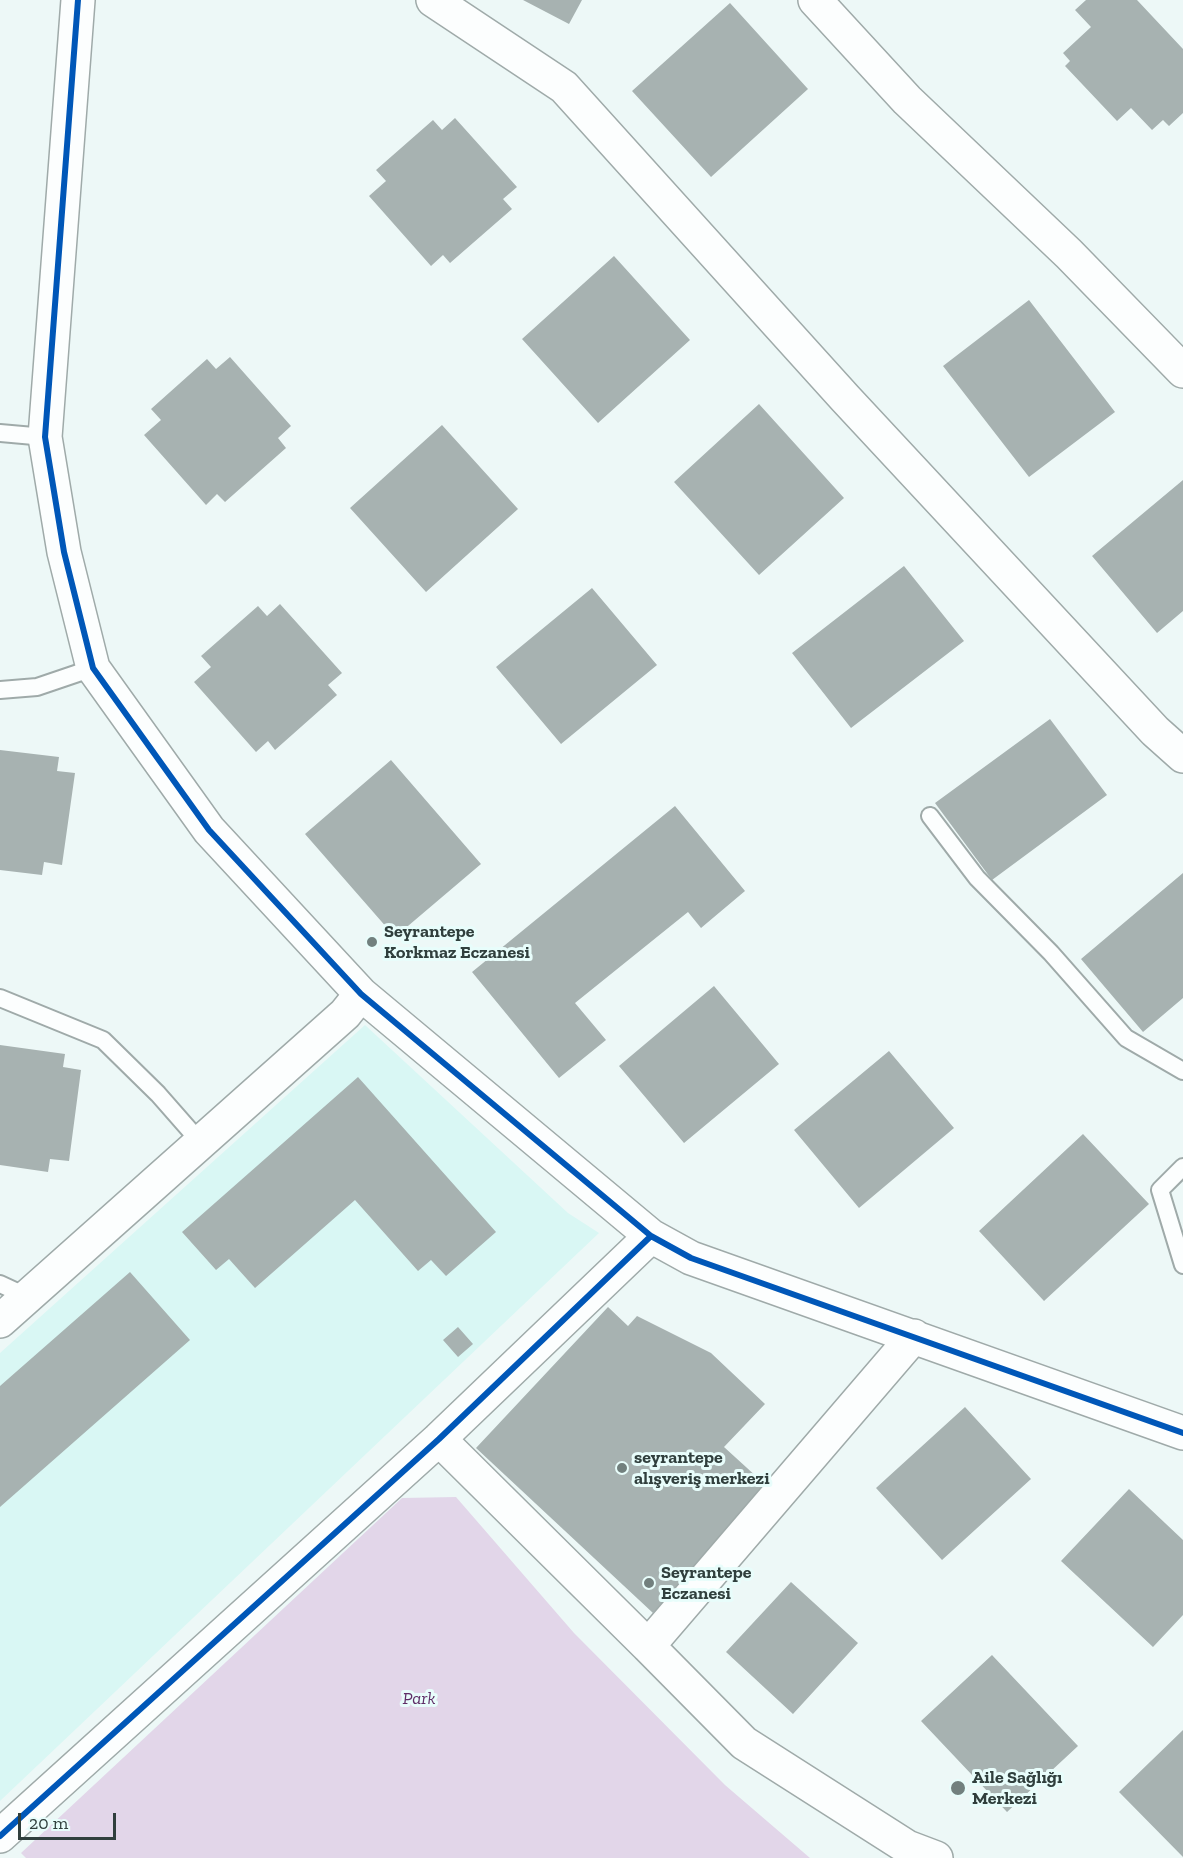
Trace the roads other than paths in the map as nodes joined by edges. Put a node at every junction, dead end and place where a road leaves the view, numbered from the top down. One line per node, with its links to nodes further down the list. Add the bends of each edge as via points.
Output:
1 (78, 0): 6 (street)
2 (433, 0): 9 (street, via 564,87 845,398)
3 (815, 0): 4 (street, via 908,100 1069,254)
4 (1183, 371)
5 (0, 433): 6 (lane)
6 (45, 437): 7 (street, via 64,552)
7 (93, 668): 8 (lane, via 37,687); 11 (street, via 209,830)
8 (0, 690)
9 (1183, 756)
10 (930, 816): 13 (lane, via 977,878 1051,953 1126,1038)
11 (361, 994): 14 (street, via 345,1014); 16 (street)
12 (0, 998): 14 (lane, via 104,1040)
13 (1183, 1071)
14 (201, 1143): 18 (street)
15 (1183, 1167): 17 (lane, via 1160,1190)
16 (651, 1236): 20 (street, via 692,1258); 22 (street)
17 (1183, 1265)
18 (14, 1291): 19 (street)
19 (0, 1321)
20 (914, 1336): 21 (street); 23 (street)
21 (1183, 1433)
22 (439, 1439): 23 (street); 24 (street)
23 (648, 1646): 25 (street, via 744,1743)
24 (0, 1836)
25 (913, 1854)

